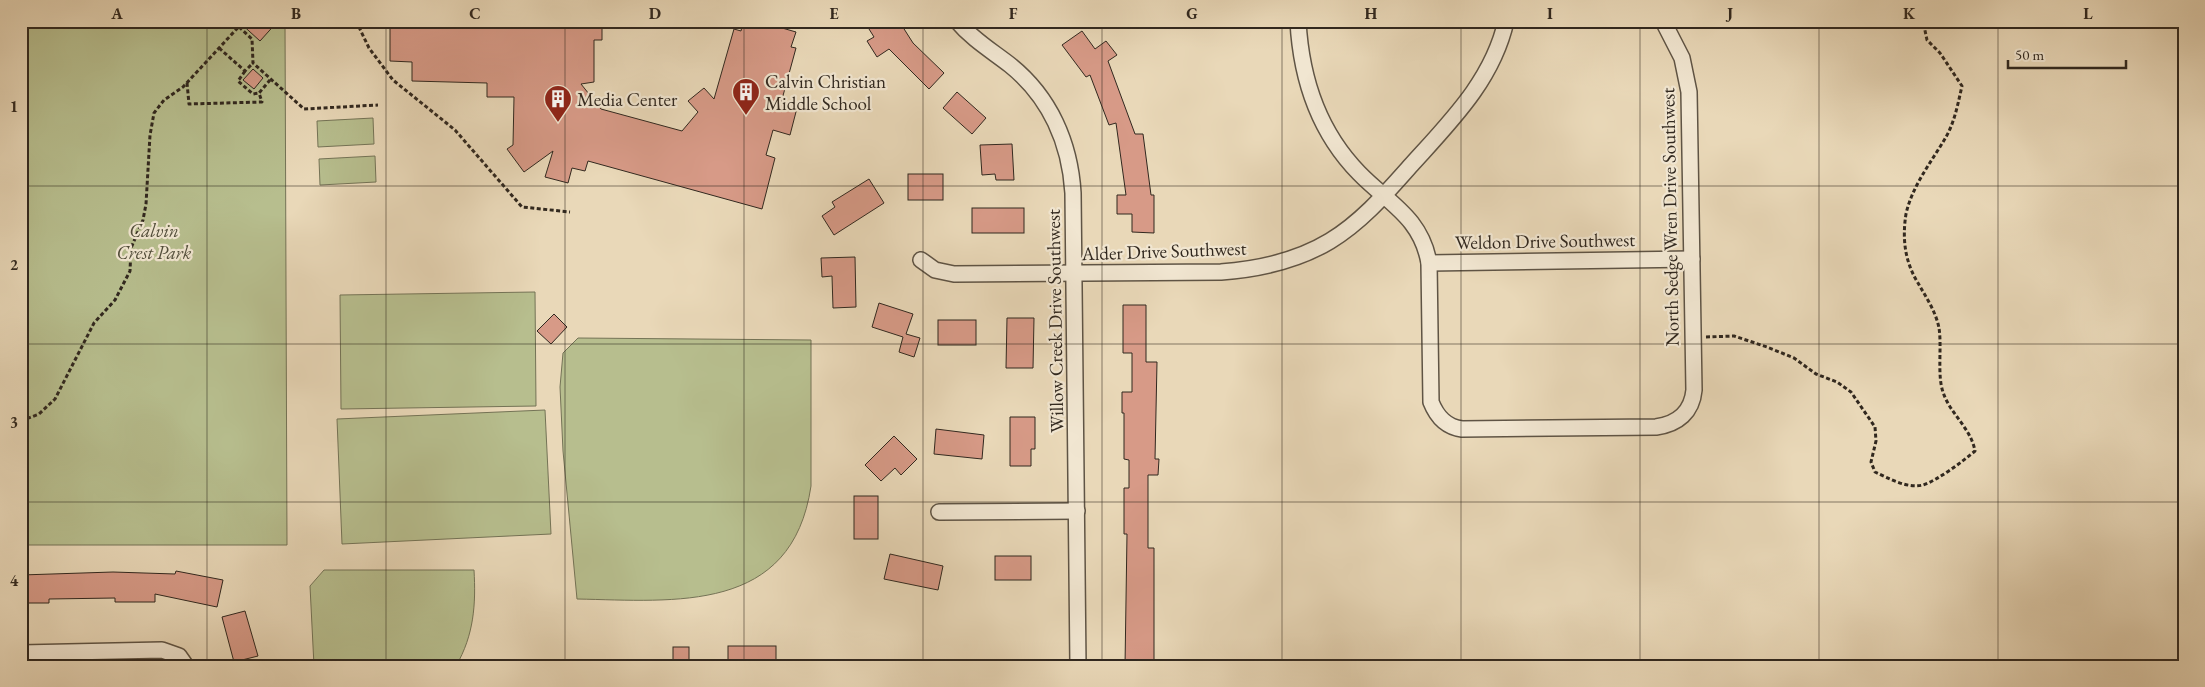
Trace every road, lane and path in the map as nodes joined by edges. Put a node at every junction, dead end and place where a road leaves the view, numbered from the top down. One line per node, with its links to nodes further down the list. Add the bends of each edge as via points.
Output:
1 (244, 21): 8 (path)
2 (356, 21): 17 (path, via 369,48 393,80 455,130 522,207)
3 (956, 21): 21 (street, Willow Creek Drive Southwest, via 1021,75 1045,104 1056,124 1071,167)
4 (1298, 21): 16 (street, via 1303,70 1319,115 1347,160)
5 (1506, 21): 16 (street, Alder Drive Southwest, via 1496,54 1478,87)
6 (1663, 21): 18 (street, North Sedge Wren Drive Southwest, via 1682,58 1689,92)
7 (1923, 21): 22 (path, via 1927,40 1962,86 1955,116 1907,212 1904,233 1906,261 1939,326 1942,390 1949,406 1973,437 1974,451 1958,466 1922,485 1888,479 1874,472 1871,462 1876,441 1875,427 1852,392 1816,374 1794,358 1767,347 1734,336)
8 (238, 27): 9 (path); 10 (path, via 252,39)
9 (219, 48): 11 (path); 13 (path)
10 (253, 63): 11 (path); 12 (path)
11 (244, 71): 14 (path, via 238,81 253,94)
12 (270, 80): 14 (path); 15 (path, via 304,110)
13 (187, 83): 14 (path, via 189,104 262,102); 23 (path, via 164,100 154,114 146,204 131,248 130,270 125,282 115,300 94,324 55,398 39,414)
14 (259, 93)
15 (378, 105)
16 (1384, 195): 20 (street, via 1416,226 1424,240); 21 (street, Alder Drive Southwest, via 1354,224 1329,242 1276,264 1221,272)
17 (570, 212)
18 (1692, 259): 20 (street, Weldon Drive Southwest); 22 (street, North Sedge Wren Drive Southwest)
19 (920, 260): 21 (street, Alder Drive Southwest, via 935,270 954,274)
20 (1429, 263): 22 (street, North Sedge Wren Drive Southwest, via 1430,394 1439,416 1451,427 1656,427 1675,422 1684,415 1693,396)
21 (1075, 273): 24 (street, Willow Creek Drive Southwest)
22 (1694, 336)
23 (21, 421)
24 (1077, 511): 25 (street); 28 (street, Willow Creek Drive Southwest)
25 (939, 512)
26 (21, 653): 27 (street, via 162,650)
27 (182, 661)
28 (1078, 666)

